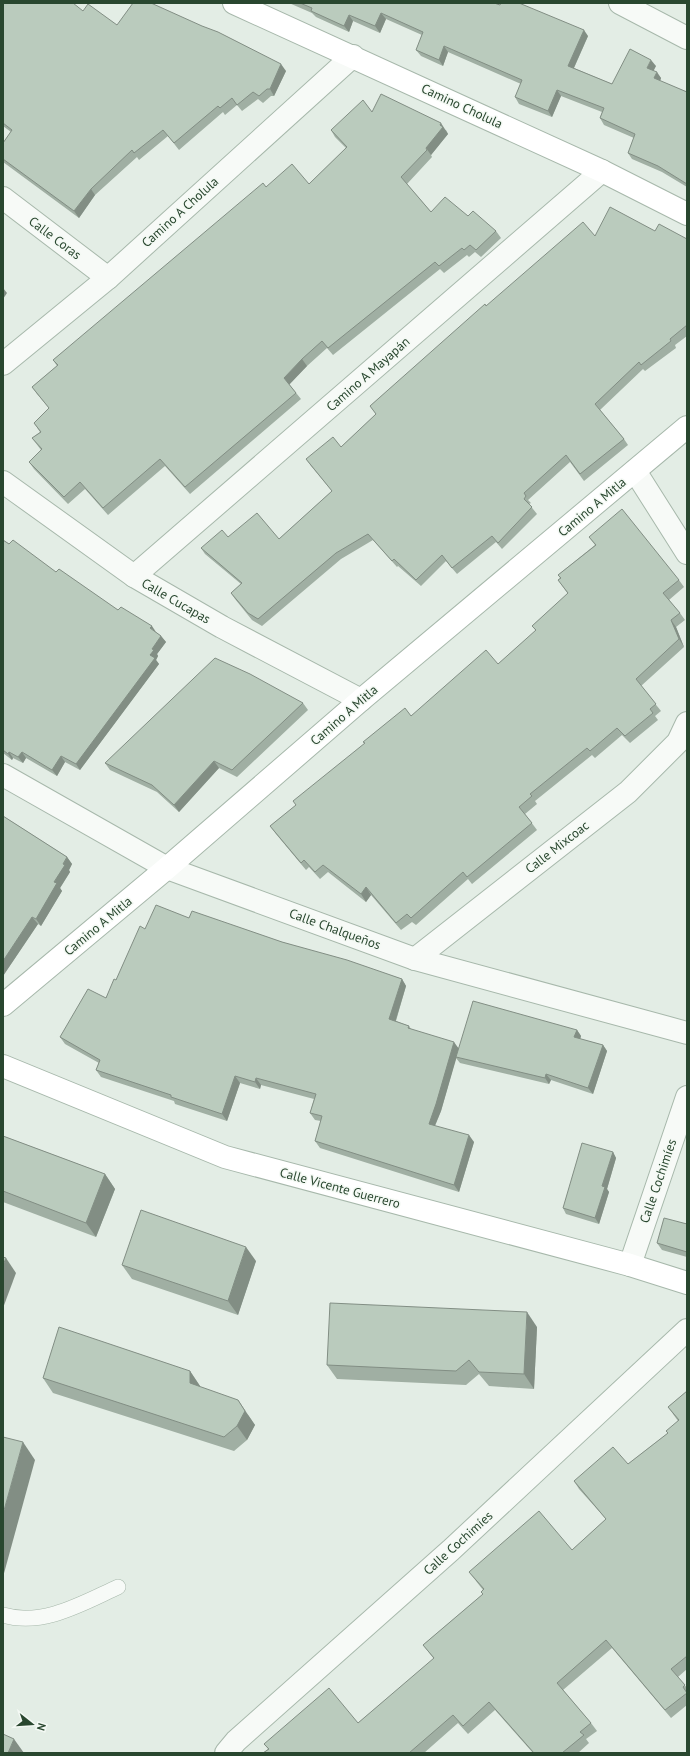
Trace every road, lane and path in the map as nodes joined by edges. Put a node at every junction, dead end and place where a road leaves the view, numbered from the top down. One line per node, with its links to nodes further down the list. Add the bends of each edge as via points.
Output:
1 (234, 3): 4 (street, Camino Cholula)
2 (620, 3): 3 (street)
3 (687, 38)
4 (353, 56): 5 (street, Camino Cholula); 8 (street, Camino A Cholula)
5 (602, 171): 7 (street, Camino Cholula); 14 (street, Camino A Mayapán)
6 (3, 198): 8 (street, Calle Coras)
7 (687, 214)
8 (108, 278): 9 (street, Camino A Cholula)
9 (3, 364)
10 (687, 427): 11 (street, Camino A Mitla)
11 (635, 471): 13 (street); 15 (street, Camino A Mitla)
12 (3, 482): 14 (street, Calle Cucapas)
13 (687, 554)
14 (134, 576): 15 (street, Calle Cucapas, via 222,627)
15 (361, 700): 18 (street, Camino A Mitla)
16 (687, 723): 19 (street, Calle Mixcoac, via 678,742 628,792)
17 (3, 775): 18 (street, Calle Chalqueños)
18 (168, 868): 19 (street, Calle Chalqueños); 20 (street, Camino A Mitla)
19 (415, 959): 21 (street, Calle Chalqueños)
20 (3, 1005)
21 (687, 1033)
22 (3, 1066): 24 (street, Calle Vicente Guerrero, via 225,1157)
23 (687, 1097): 24 (street, Calle Cochimíes)
24 (630, 1265): 25 (street, Calle Vicente Guerrero)
25 (687, 1283)
26 (687, 1330): 29 (street, Calle Cochimíes, via 452,1550 236,1741)
27 (118, 1587): 28 (lane, via 54,1615 14,1618)
28 (3, 1615)
29 (226, 1753)

